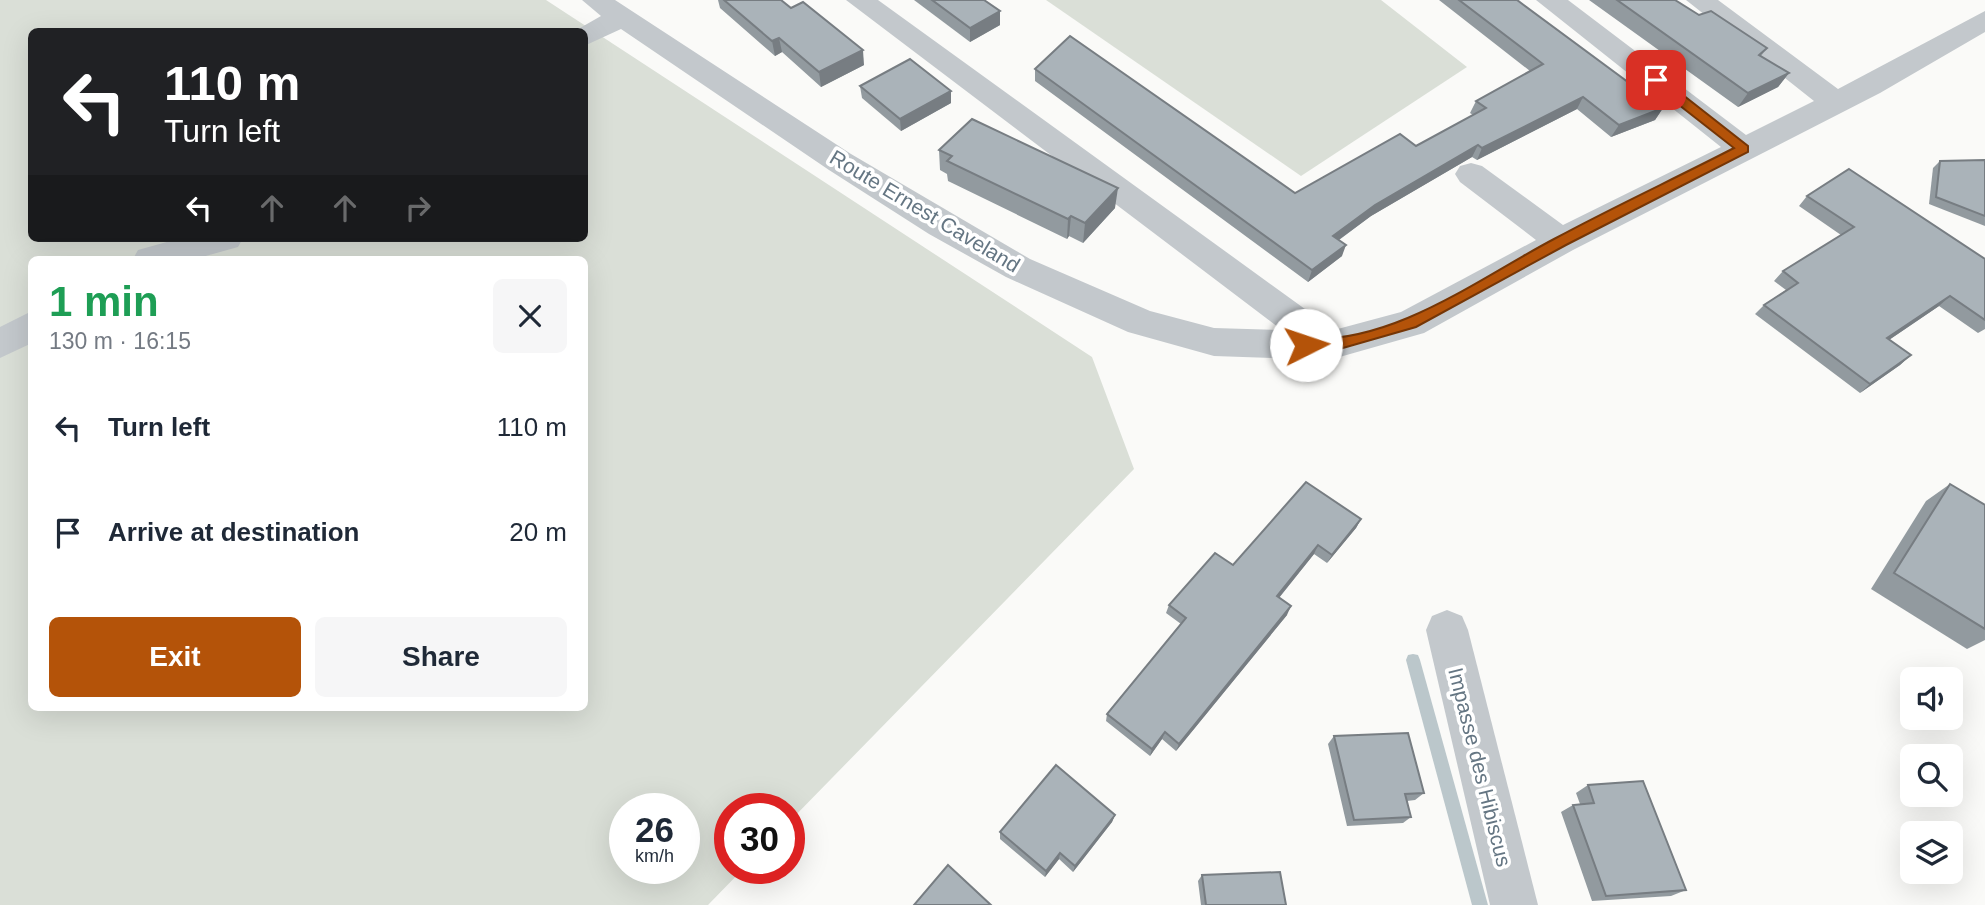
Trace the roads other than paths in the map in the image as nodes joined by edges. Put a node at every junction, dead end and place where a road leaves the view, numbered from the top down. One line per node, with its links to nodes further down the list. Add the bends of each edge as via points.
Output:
1 (860, 0): 15 (street)
2 (1550, 0): 8 (street)
3 (1700, 0): 7 (street)
4 (609, 9): 6 (street); 15 (street, Route Ernest Caveland, via 851,169 1017,268 1141,322 1214,342)
5 (1985, 20): 7 (street, Route Ernest Caveland)
6 (588, 33)
7 (1836, 103): 8 (street, Route Ernest Caveland)
8 (1744, 149): 10 (street, Route Ernest Caveland)
9 (1471, 174): 10 (street)
10 (1562, 241): 15 (street, Route Ernest Caveland, via 1411,323)
11 (212, 242): 12 (street)
12 (161, 256)
13 (28, 327): 14 (street)
14 (0, 344)
15 (1329, 346)
16 (1447, 630): 17 (street, Impasse des Hibiscus)
17 (1514, 905)

